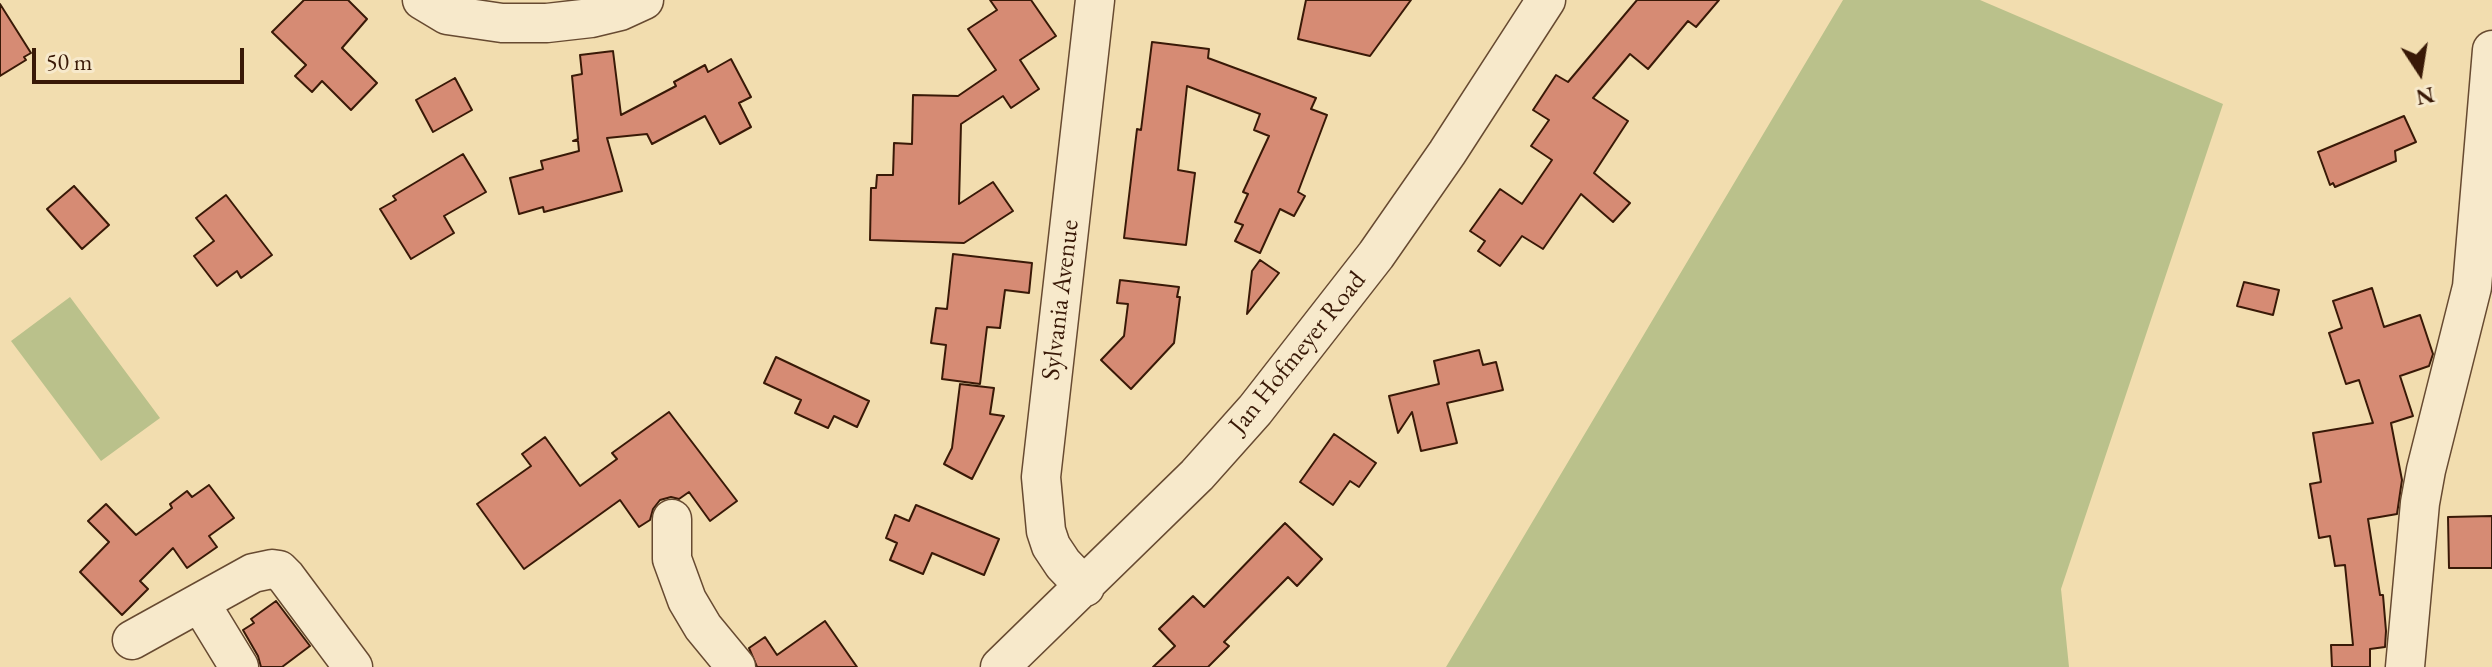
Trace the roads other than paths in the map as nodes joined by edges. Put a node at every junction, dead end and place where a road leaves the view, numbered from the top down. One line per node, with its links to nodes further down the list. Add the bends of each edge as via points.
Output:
1 (422, 0): 2 (street, via 447,15 502,23 591,18)
2 (644, 0)
3 (1095, 0): 7 (street, Sylvania Avenue, via 1041,477 1051,546)
4 (1546, 0): 7 (street, Jan Hofmeyer Road, via 1447,153 1322,327 1197,475)
5 (2492, 50): 14 (street, via 2474,272 2420,503)
6 (672, 519): 12 (street, via 672,559 687,600)
7 (1085, 587): 13 (street, Jan Hofmeyer Road)
8 (200, 603): 9 (street); 10 (street); 11 (street, via 253,573 279,570)
9 (132, 640)
10 (239, 667)
11 (353, 667)
12 (736, 667)
13 (1000, 667)
14 (2405, 667)

